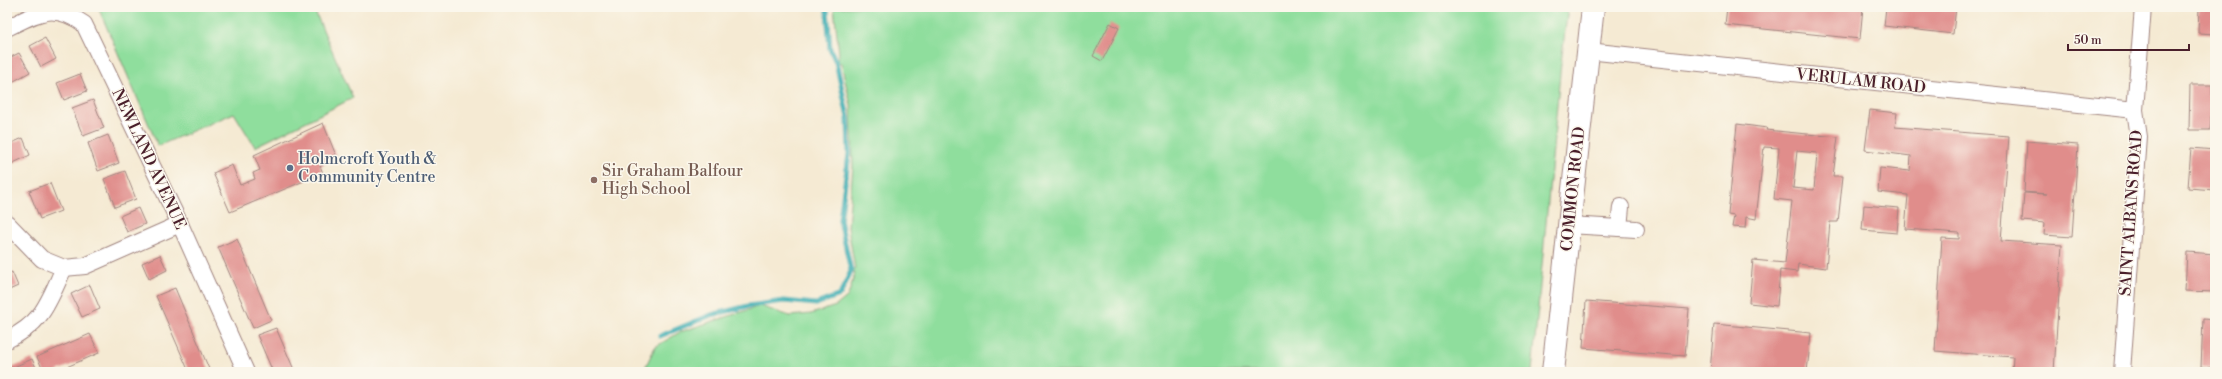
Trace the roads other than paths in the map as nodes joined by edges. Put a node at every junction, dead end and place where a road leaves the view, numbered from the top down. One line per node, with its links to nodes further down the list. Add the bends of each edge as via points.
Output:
1 (1593, 7): 4 (street, COMMON ROAD)
2 (2143, 7): 5 (street, SAINT ALBANS ROAD)
3 (7, 28): 8 (street, NEWLAND AVENUE, via 42,12 56,11 71,14 84,24)
4 (1588, 51): 5 (street, VERULAM ROAD); 9 (street, COMMON ROAD)
5 (2135, 110): 16 (street, SAINT ALBANS ROAD, via 2139,138)
6 (1621, 207): 10 (street)
7 (7, 224): 12 (street, via 42,259)
8 (180, 224): 12 (street, via 85,266); 14 (street, NEWLAND AVENUE)
9 (1569, 225): 10 (street); 15 (street, COMMON ROAD)
10 (1619, 228): 11 (street)
11 (1636, 229)
12 (64, 268): 13 (street, via 42,314 22,333)
13 (7, 340)
14 (246, 372)
15 (1553, 372)
16 (2122, 372)

